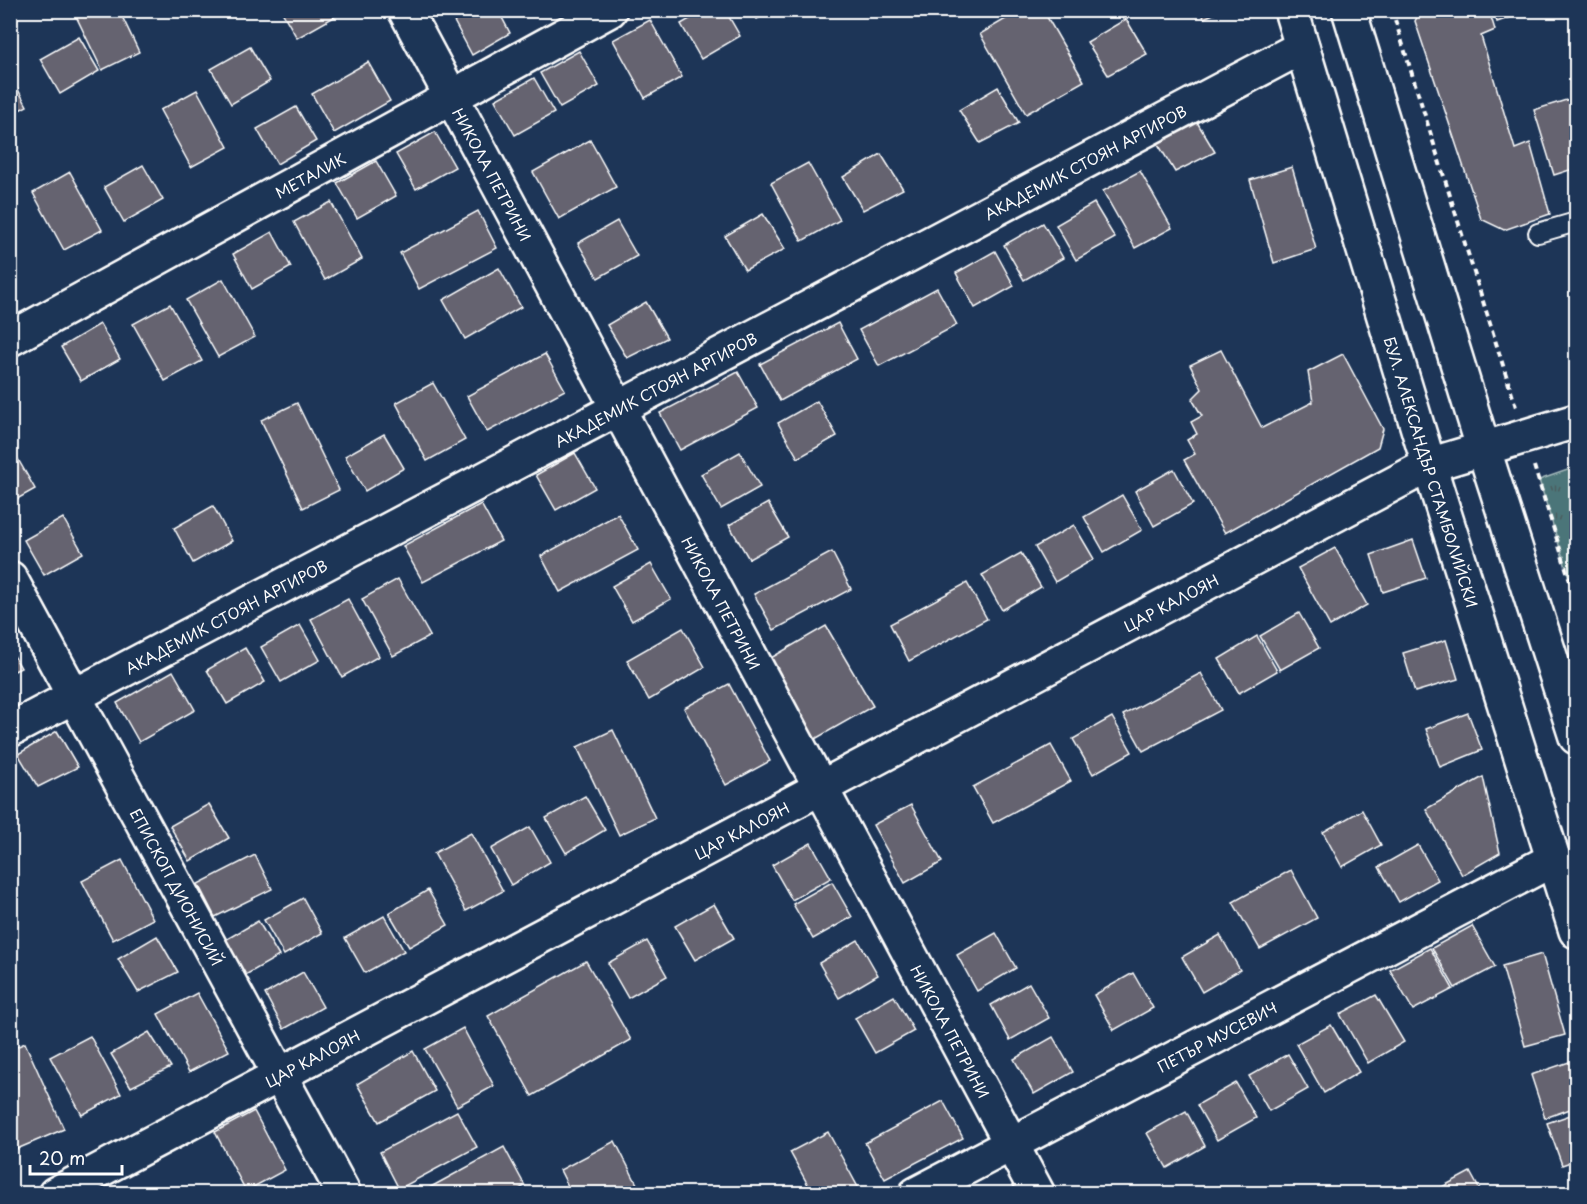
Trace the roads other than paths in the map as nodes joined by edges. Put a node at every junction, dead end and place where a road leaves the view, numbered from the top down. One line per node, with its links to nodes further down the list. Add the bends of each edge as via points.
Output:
1 (405, 10): 6 (street, НИКОЛА ПЕТРИНИ)
2 (610, 10): 6 (street, МЕТАЛИК)
3 (1292, 10): 5 (street, БУЛ. АЛЕКСАНДЪР СТАМБОЛИЙСКИ)
4 (1349, 10): 12 (street)
5 (1302, 47): 10 (street, АКАДЕМИК СТОЯН АРГИРОВ); 13 (street, БУЛ. АЛЕКСАНДЪР СТАМБОЛИЙСКИ)
6 (451, 97): 9 (street, МЕТАЛИК); 10 (street, НИКОЛА ПЕТРИНИ)
7 (1576, 222): 8 (lane)
8 (1539, 233)
9 (10, 339)
10 (617, 409): 15 (street, АКАДЕМИК СТОЯН АРГИРОВ); 18 (street, НИКОЛА ПЕТРИНИ)
11 (1576, 421): 12 (street, ЦАР КАЛОЯН)
12 (1483, 447): 13 (street, ЦАР КАЛОЯН); 17 (street)
13 (1429, 465): 18 (street, ЦАР КАЛОЯН); 19 (street, БУЛ. АЛЕКСАНДЪР СТАМБОЛИЙСКИ)
14 (10, 578): 15 (street, ЕПИСКОП ДИОНИСИЙ)
15 (75, 696): 16 (street, АКАДЕМИК СТОЯН АРГИРОВ); 21 (street, ЕПИСКОП ДИОНИСИЙ)
16 (10, 730)
17 (1576, 737)
18 (820, 788): 21 (street, ЦАР КАЛОЯН); 22 (street, НИКОЛА ПЕТРИНИ)
19 (1554, 859): 20 (street, БУЛ. АЛЕКСАНДЪР СТАМБОЛИЙСКИ); 22 (street, ПЕТЪР МУСЕВИЧ)
20 (1576, 931)
21 (279, 1075): 23 (street, ЦАР КАЛОЯН); 24 (street, ЕПИСКОП ДИОНИСИЙ)
22 (1011, 1144): 25 (street, ПЕТЪР МУСЕВИЧ); 26 (street, НИКОЛА ПЕТРИНИ)
23 (55, 1194)
24 (344, 1194)
25 (916, 1194)
26 (1038, 1194)

